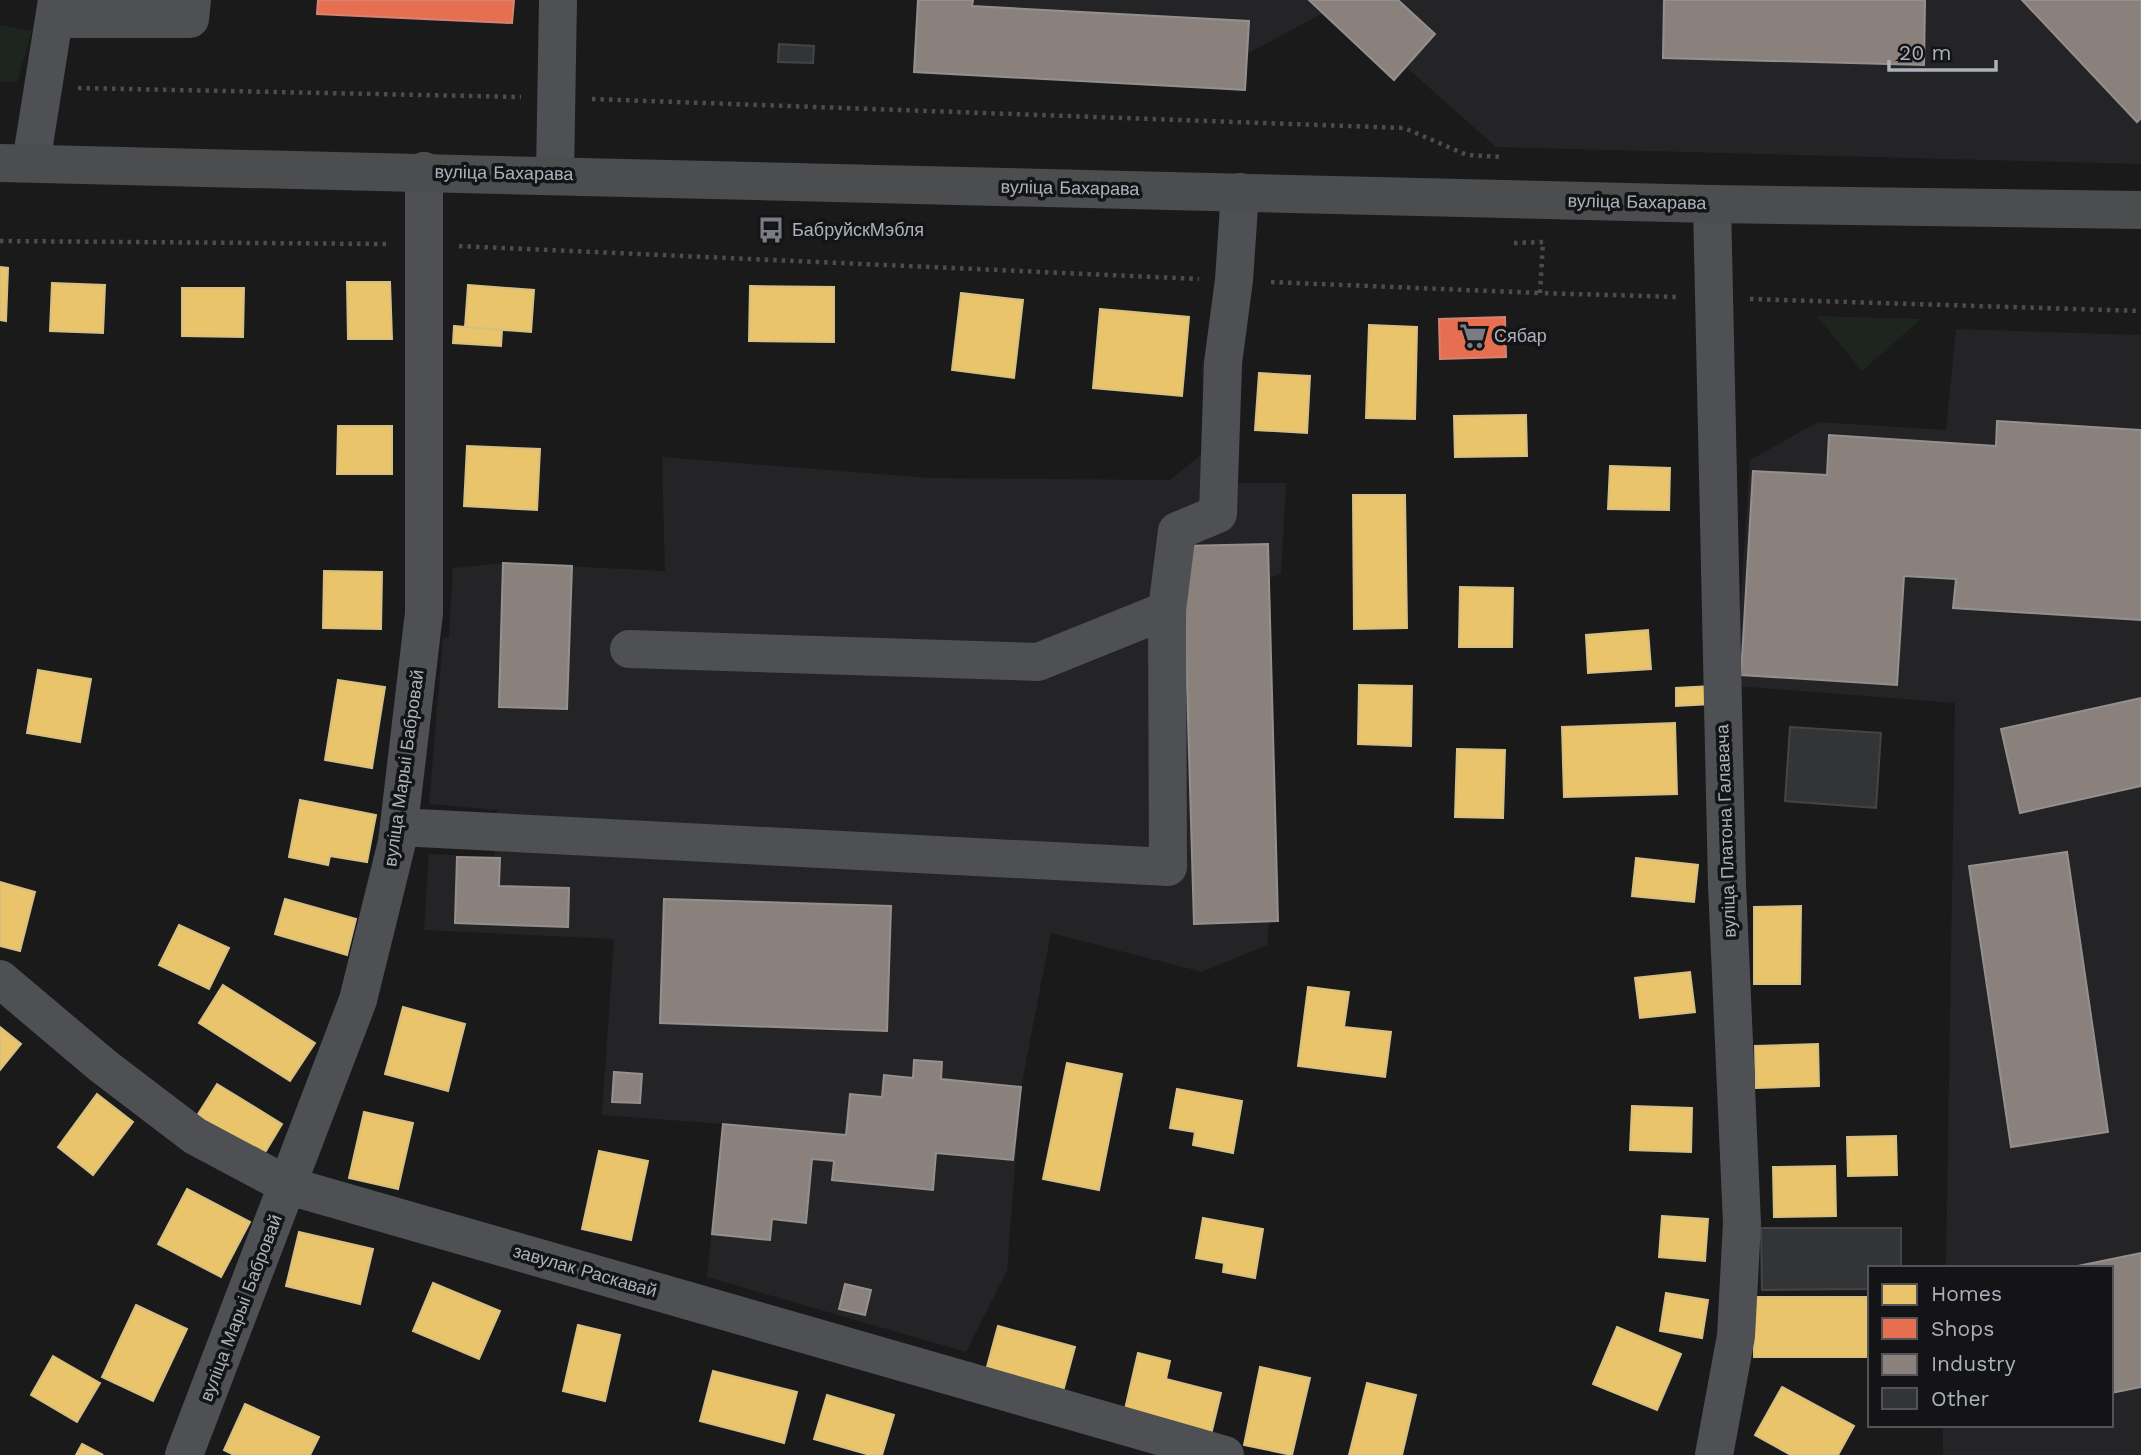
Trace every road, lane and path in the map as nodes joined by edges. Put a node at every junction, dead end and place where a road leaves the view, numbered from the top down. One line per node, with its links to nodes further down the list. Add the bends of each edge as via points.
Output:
1 (192, 0): 3 (street, via 190,19)
2 (558, 0): 5 (street)
3 (56, 9): 4 (street)
4 (43, 87): 5 (path); 7 (street)
5 (556, 98): 6 (path, via 1404,128 1467,155); 9 (street)
6 (1502, 156)
7 (15, 163): 8 (main road, вуліца Бахарава)
8 (424, 171): 9 (main road, вуліца Бахарава); 15 (street, вуліца Марыі Бабровай)
9 (555, 174): 10 (main road, вуліца Бахарава)
10 (1240, 192): 11 (main road, вуліца Бахарава); 16 (street)
11 (1712, 204): 12 (main road, вуліца Бахарава); 18 (street, вуліца Платона Галавача)
12 (2141, 211)
13 (0, 241): 15 (path)
14 (1514, 243): 17 (path, via 1544,242)
15 (424, 244): 16 (path); 22 (street, вуліца Марыі Бабровай, via 424,613)
16 (1234, 280): 17 (path); 20 (street, via 1223,363 1218,514 1177,531)
17 (1540, 293): 18 (path)
18 (1714, 298): 19 (path); 27 (street, вуліца Платона Галавача, via 1727,885 1742,1223 1736,1336)
19 (2141, 311)
20 (1167, 610): 21 (street, via 1038,662); 22 (street, via 1168,867)
21 (629, 649)
22 (399, 827): 24 (street, вуліца Марыі Бабровай, via 358,1000)
23 (0, 979): 24 (street, завулак Раскавай, via 195,1136)
24 (289, 1186): 25 (street, вуліца Марыі Бабровай); 26 (street, завулак Раскавай)
25 (184, 1455)
26 (1225, 1455)
27 (1714, 1455)

